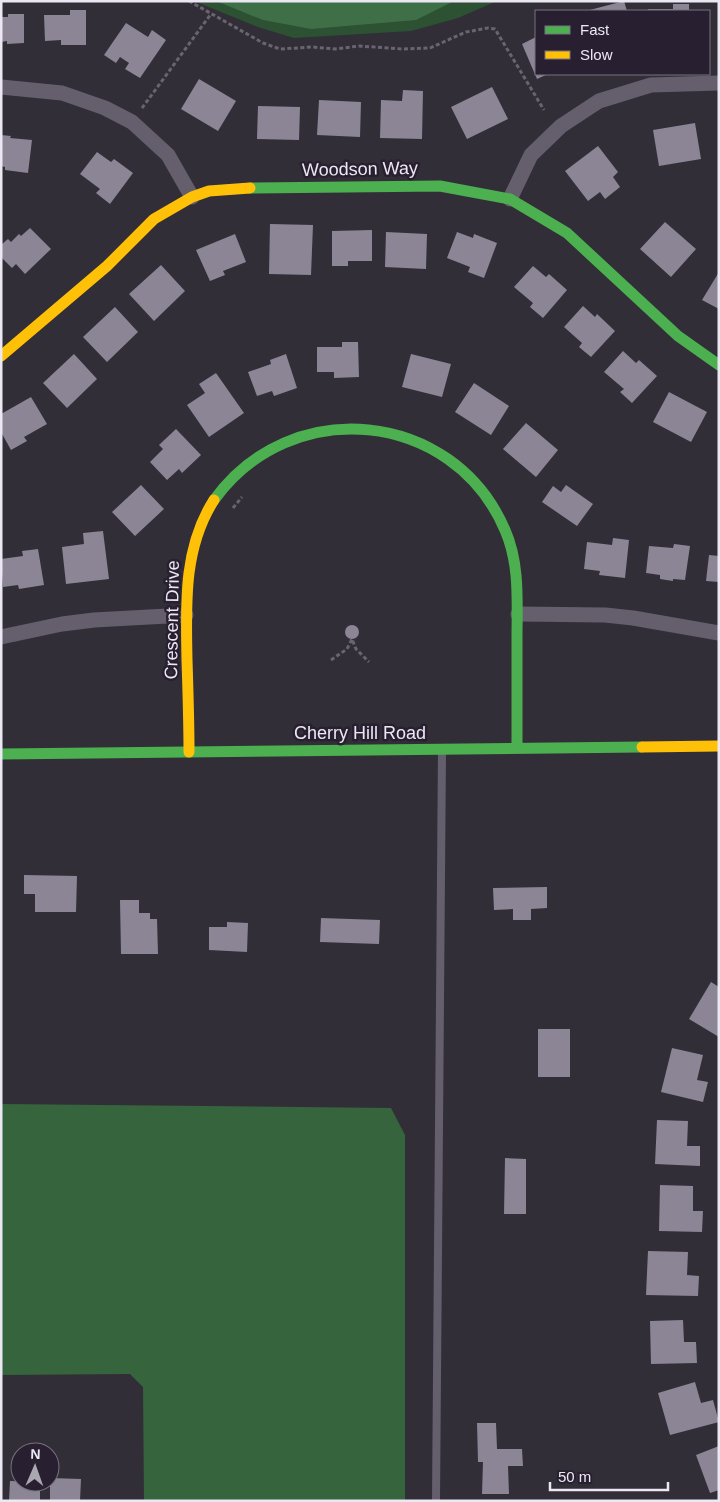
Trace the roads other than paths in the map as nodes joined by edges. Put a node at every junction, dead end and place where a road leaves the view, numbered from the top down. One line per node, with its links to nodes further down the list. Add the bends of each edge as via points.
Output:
1 (719, 83): 4 (street, via 651,86 599,101 561,126 531,155)
2 (1, 87): 3 (street, via 62,94 105,108 132,122 168,155)
3 (192, 197): 4 (street, Woodson Way, via 209,192 257,188 440,186); 5 (street, Woodson Way, via 154,219 107,266)
4 (510, 199): 6 (street, Woodson Way, via 567,233 678,336)
5 (1, 356)
6 (719, 365)
7 (518, 614): 8 (street, Crescent Drive, via 515,566 505,531 495,510 476,484 447,458 421,444 386,432 354,427 303,434 264,452 239,471 214,500 193,544); 9 (street, via 605,615); 12 (street, Crescent Drive)
8 (186, 615): 10 (street, via 94,620); 14 (street, Crescent Drive)
9 (719, 633)
10 (1, 637)
11 (719, 746): 12 (street, Cherry Hill Road)
12 (517, 748): 13 (street, Cherry Hill Road)
13 (442, 750): 14 (street, Cherry Hill Road); 16 (lane)
14 (189, 752): 15 (street, Cherry Hill Road)
15 (1, 754)
16 (436, 1501)

